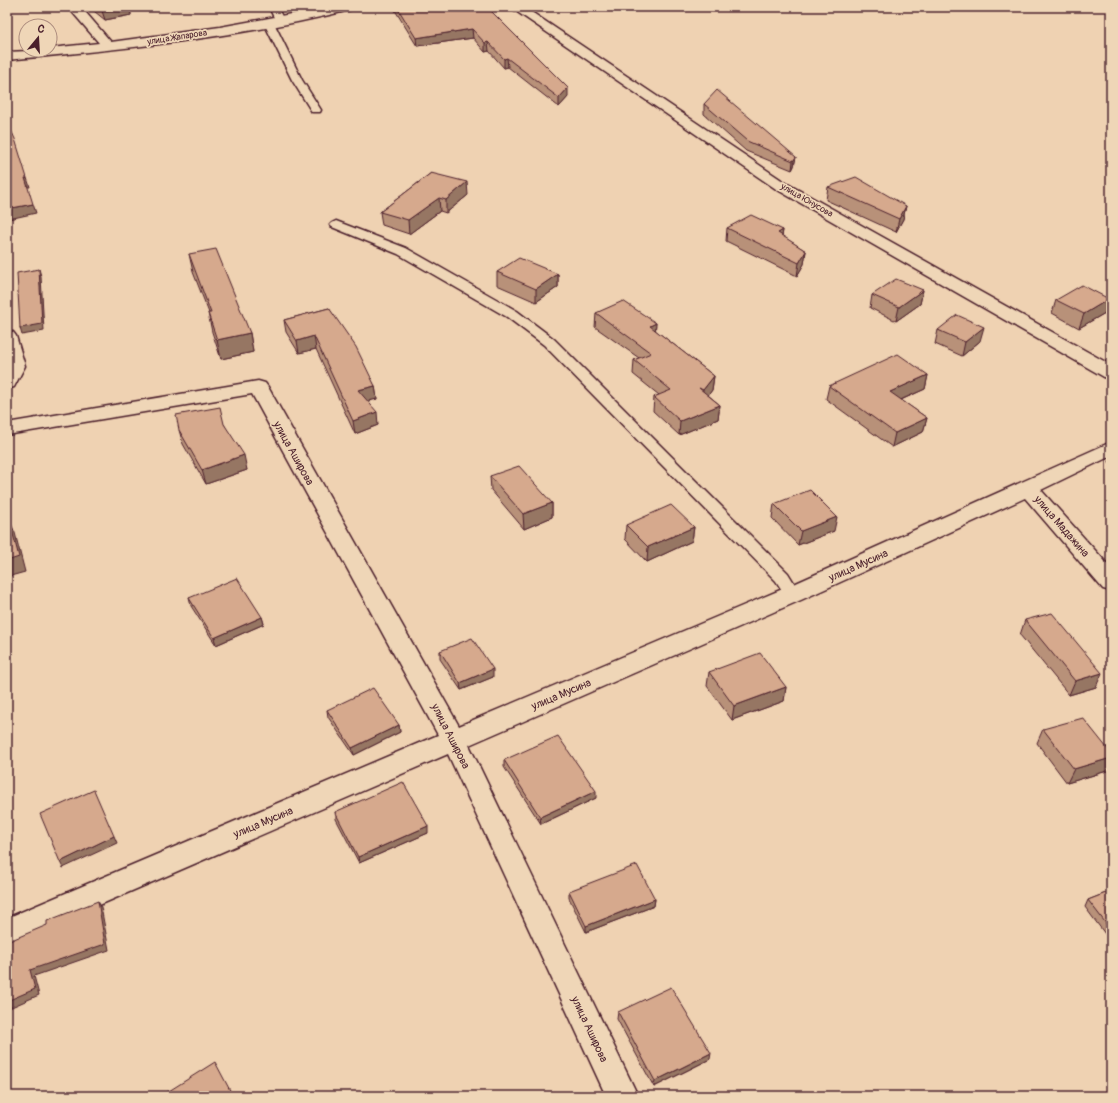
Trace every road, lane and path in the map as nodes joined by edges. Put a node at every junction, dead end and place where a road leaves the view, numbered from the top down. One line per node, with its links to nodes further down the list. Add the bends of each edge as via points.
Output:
1 (74, 7): 6 (street)
2 (273, 7): 5 (lane)
3 (346, 7): 5 (street, улица Жапарова)
4 (516, 7): 11 (street, улица Юнусова, via 781,186)
5 (274, 22): 6 (street, улица Жапарова); 8 (lane, via 297,80)
6 (109, 47): 7 (street, улица Жапарова)
7 (7, 56)
8 (316, 110)
9 (336, 225): 17 (lane, via 402,251 512,314 549,342 782,577)
10 (7, 336): 12 (street, via 16,366)
11 (1111, 373)
12 (7, 383)
13 (7, 429): 18 (street, улица Аширова, via 258,387)
14 (1111, 448): 15 (street, улица Мусина)
15 (1028, 488): 16 (street, улица Мадажина); 17 (street, улица Мусина)
16 (1111, 583)
17 (794, 594): 18 (street, улица Мусина)
18 (454, 740): 19 (street, улица Мусина); 20 (street, улица Аширова)
19 (7, 932)
20 (622, 1096)

